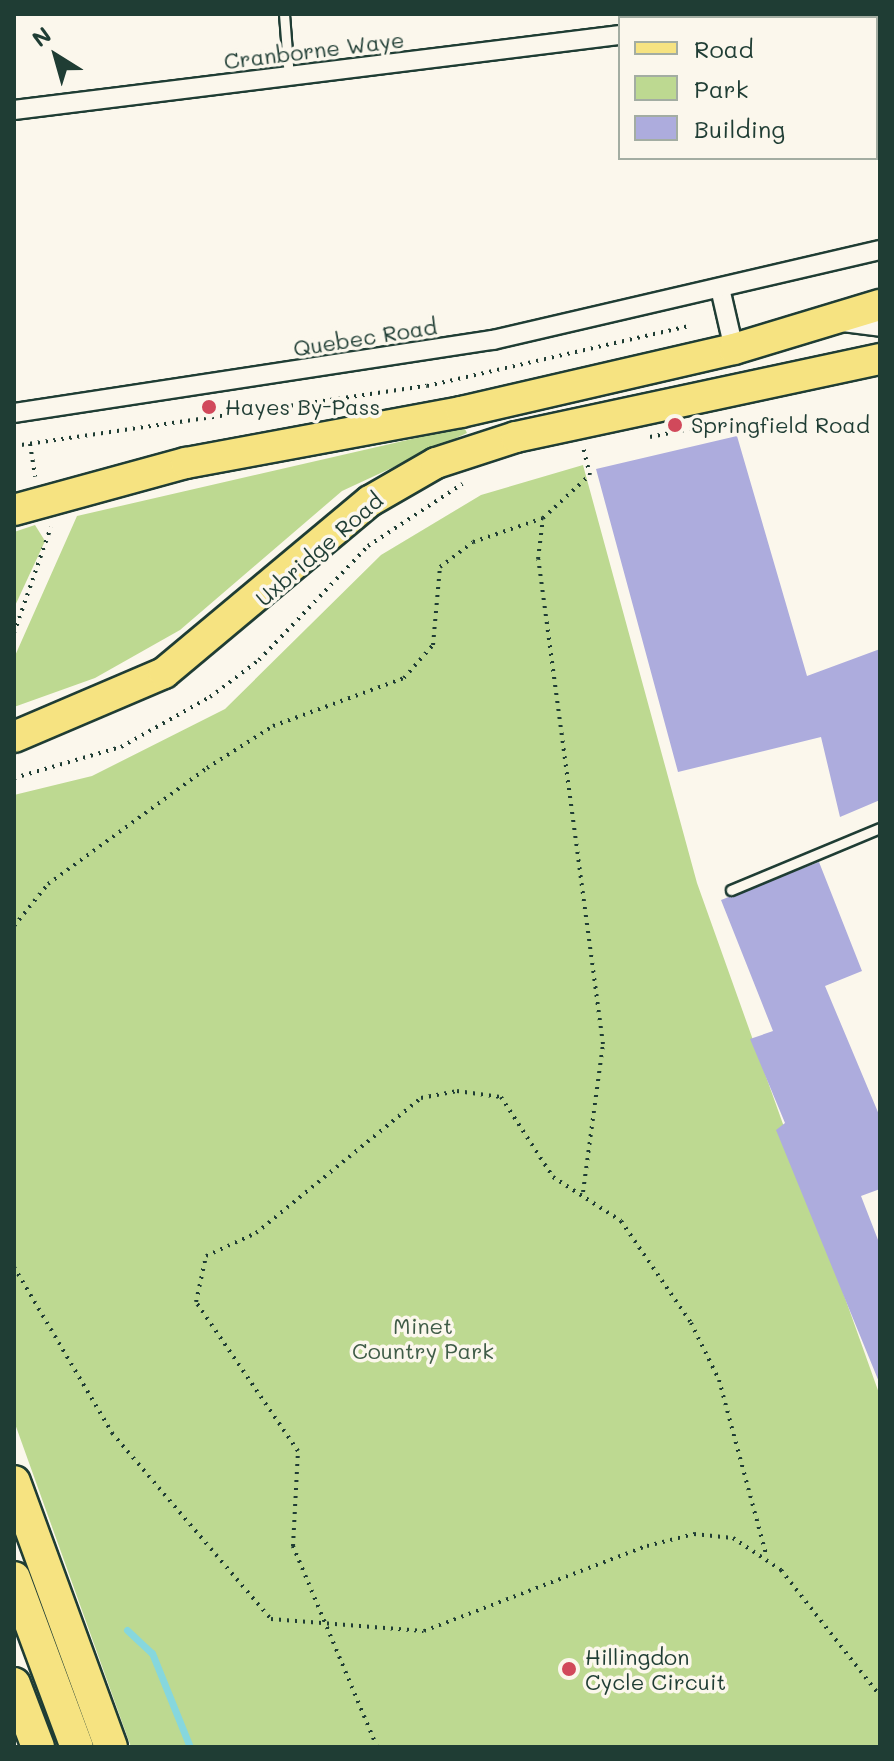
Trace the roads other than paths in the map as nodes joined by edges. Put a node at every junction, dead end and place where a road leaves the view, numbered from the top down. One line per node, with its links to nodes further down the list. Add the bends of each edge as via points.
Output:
1 (284, 14): 3 (lane)
2 (618, 35): 3 (street, Cranborne Waye)
3 (289, 78): 4 (street, Cranborne Waye)
4 (14, 110)
5 (880, 250): 6 (street, Quebec Road)
6 (720, 288): 10 (street); 12 (street, Quebec Road, via 434,351)
7 (880, 305): 8 (main road)
8 (842, 322): 9 (street); 10 (main road)
9 (880, 327)
10 (734, 349): 13 (main road, via 461,412 173,466)
11 (880, 359): 14 (main road, Uxbridge Road, via 516,437 436,463 370,501 164,673)
12 (14, 413)
13 (14, 510)
14 (14, 737)
15 (880, 828): 16 (lane)
16 (731, 890)
17 (14, 1482): 22 (highway)
18 (14, 1578): 21 (highway)
19 (14, 1684): 20 (highway)
20 (38, 1747)
21 (77, 1747)
22 (111, 1747)

